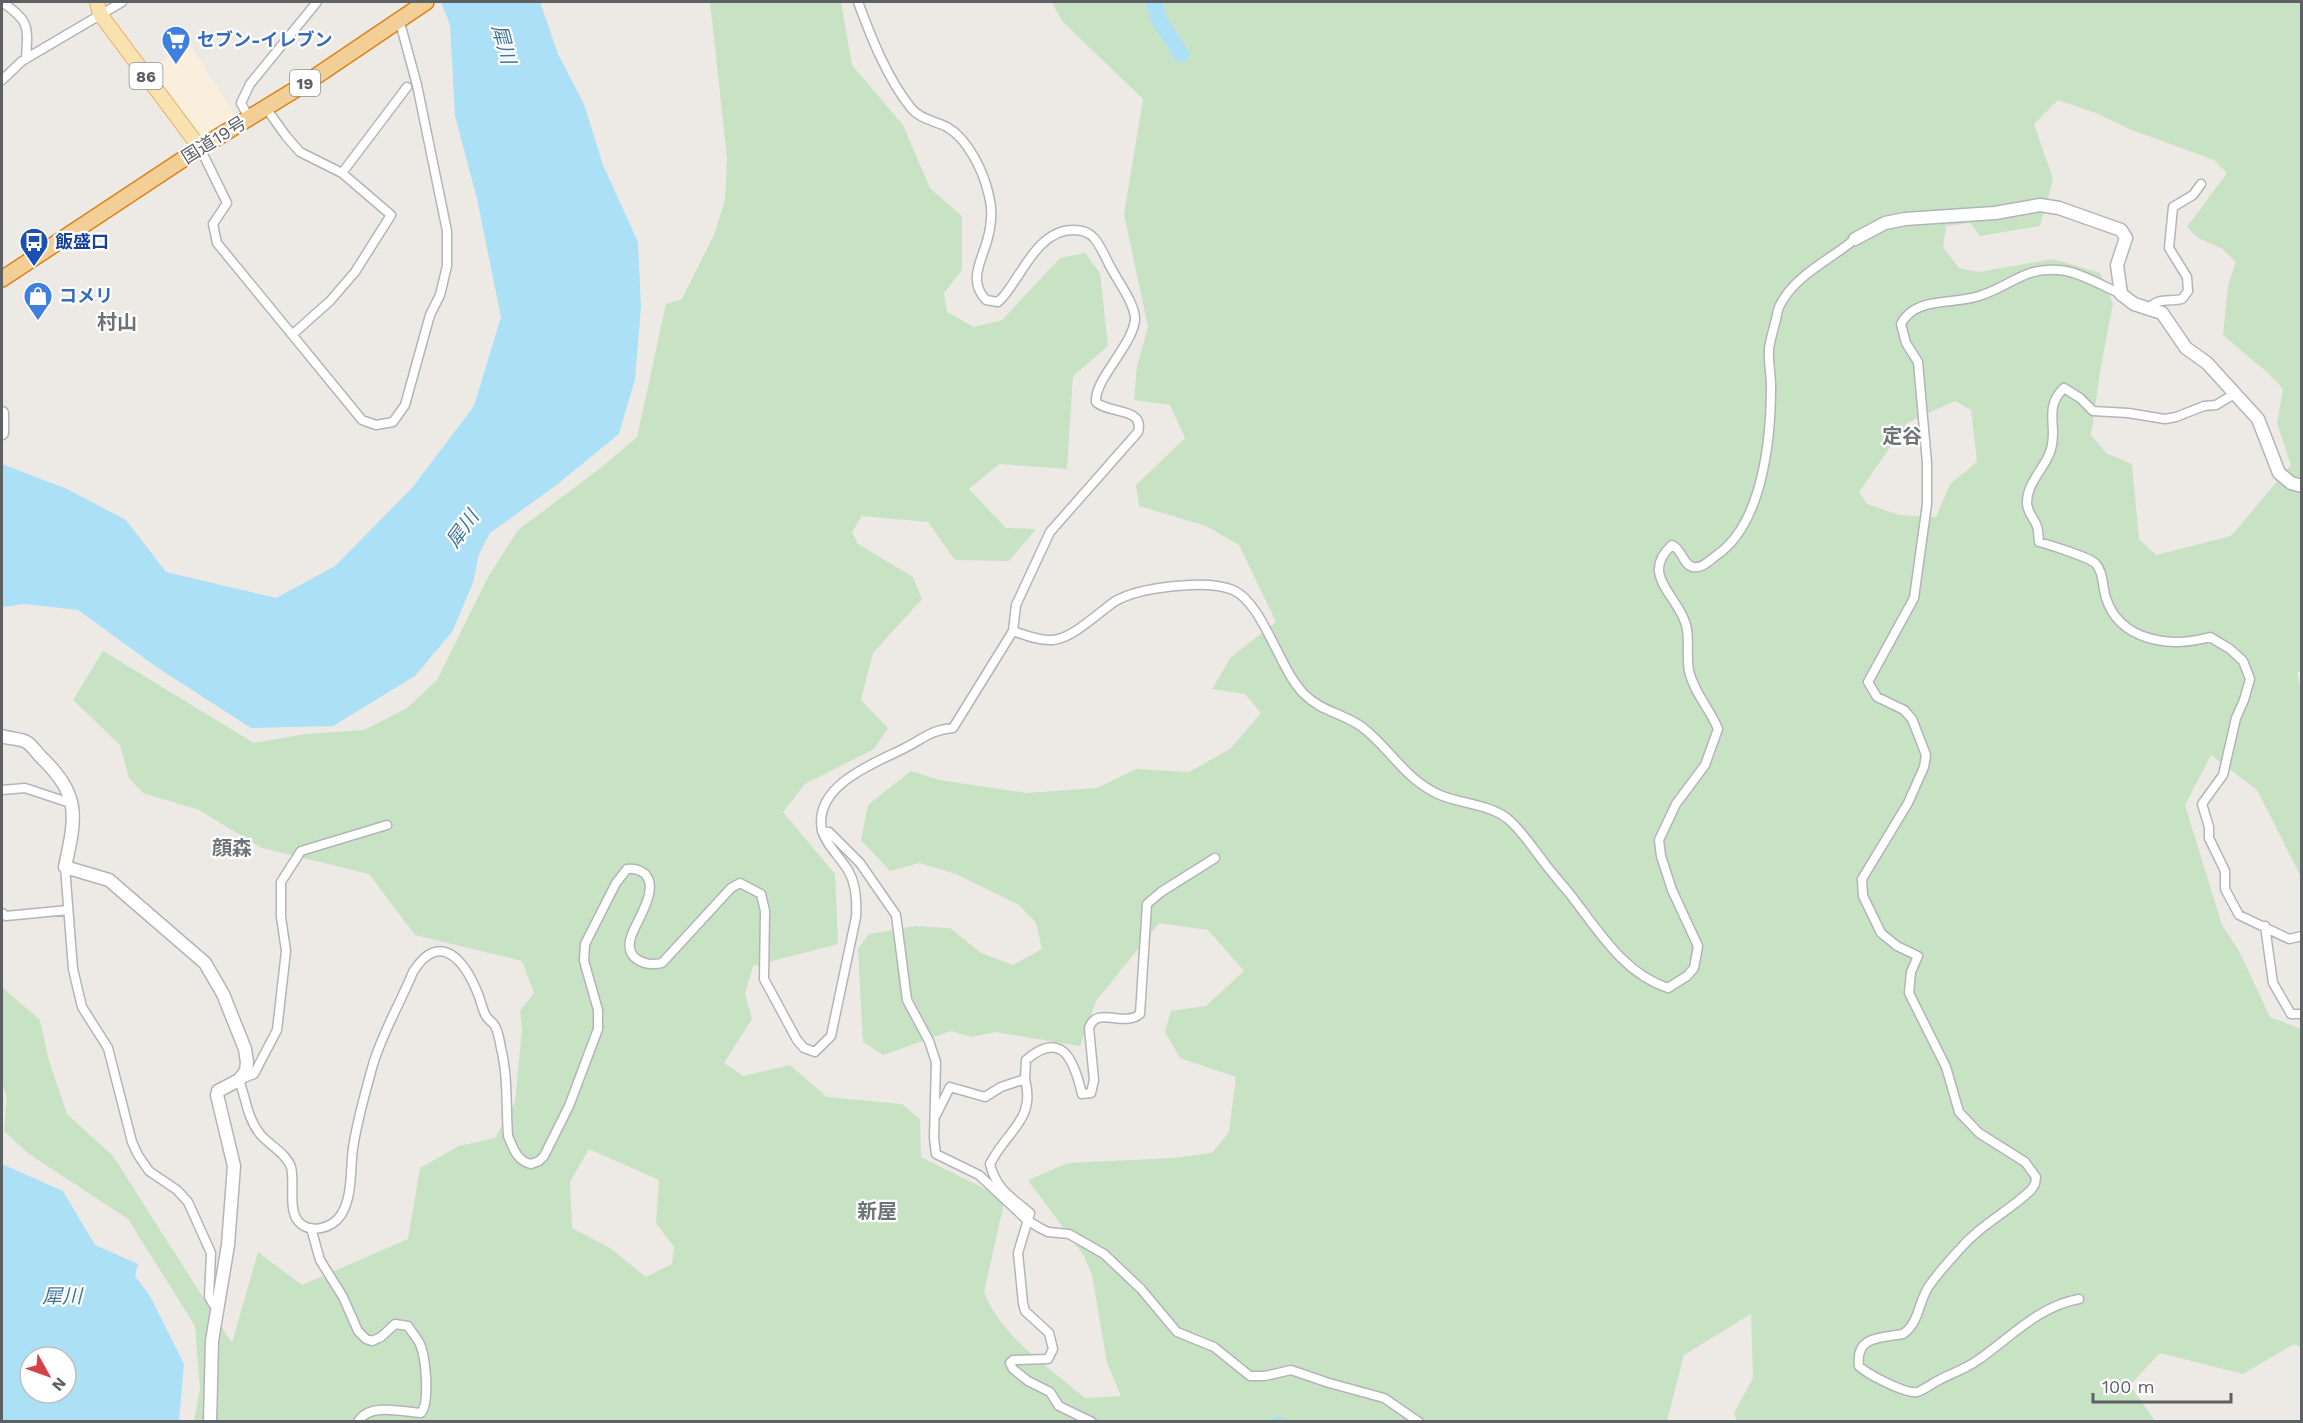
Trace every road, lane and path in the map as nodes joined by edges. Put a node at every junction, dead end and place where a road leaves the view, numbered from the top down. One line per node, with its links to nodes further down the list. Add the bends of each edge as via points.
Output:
1 (2, 2): 8 (street, via 26,24)
2 (122, 2): 6 (street)
3 (317, 2): 12 (street, via 250,84 241,103)
4 (426, 2): 7 (highway, 国道19号 / 19)
5 (858, 2): 25 (street, via 882,60 911,108 955,133 976,161 991,210 976,272 977,285 986,300 998,302 1051,237 1081,230 1095,239 1134,312 1133,329 1096,402 1127,412 1138,420 1138,432 1050,532 1016,605)
6 (98, 8): 8 (street); 13 (main road, 86)
7 (403, 17): 11 (highway, 国道19号 / 19); 20 (street, via 447,231 447,266 405,405 393,422 376,425 363,420)
8 (26, 59): 9 (street)
9 (2, 80)
10 (407, 87): 14 (street)
11 (266, 108): 12 (highway, 国道19号 / 19); 14 (street, via 300,152)
12 (249, 118): 13 (highway, 国道19号 / 19)
13 (200, 148): 17 (highway, 国道19号 / 19); 20 (street, via 227,203 213,224 217,243)
14 (342, 173): 20 (street, via 391,214 355,272 330,301)
15 (2201, 184): 19 (street, via 2193,195 2173,207 2169,248 2187,277 2188,291 2182,299 2160,300)
16 (1855, 238): 18 (street, via 1885,223 1905,219 2040,206 2060,208 2121,230 2126,238 2117,265); 25 (street, via 1802,277 1779,305 1769,350 1771,387 1764,473 1741,528 1721,553 1701,567 1688,565 1672,544 1658,566 1686,626 1693,681 1718,729 1705,765 1676,804 1659,840 1672,890 1698,946 1695,968 1668,988 1644,976 1610,948 1508,819 1429,788 1409,775 1362,727 1317,706 1287,672 1257,613 1234,590 1215,586 1149,589 1116,601 1071,633 1054,640)
17 (2, 279)
18 (2121, 294): 19 (street); 43 (street, via 2067,271 2028,272 1980,296 1919,306 1906,314 1901,324 1906,343 1918,362 1928,504 1914,598 1868,682 1877,697 1904,710 1912,719 1926,755 1908,803 1862,879 1863,896 1881,933 1918,956 1911,972 1909,993 1946,1067 1959,1112 1979,1133 2025,1162 2036,1177 2031,1190 1983,1226 1934,1279 1914,1324 1903,1334 1872,1339 1860,1348 1858,1366 1902,1389 1917,1392 1978,1360 2041,1313)
19 (2149, 309): 21 (street, via 2162,313 2186,348)
20 (293, 333)
21 (2236, 393): 24 (street, via 2258,419 2279,473 2290,483); 35 (street, via 2216,405 2165,419 2093,411 2064,388 2052,409 2053,444 2034,478 2027,506 2037,525 2039,542 2094,562 2101,573 2106,599 2129,628 2144,638 2174,642 2210,637 2242,661 2250,679 2223,775 2202,804 2209,838 2224,871 2225,889 2239,915)
22 (2, 413): 23 (street)
23 (2, 433)
24 (2301, 486)
25 (1013, 631): 30 (street, via 953,728 936,730 846,779 827,802)
26 (2, 736): 28 (street, via 27,742 53,768)
27 (2, 790): 28 (street, via 25,788)
28 (73, 804): 32 (street, via 72,836)
29 (387, 825): 39 (street, via 301,851 281,882 286,951 277,1030 254,1074)
30 (822, 831): 40 (street, via 829,832 860,863 896,915 908,1000 936,1062); 42 (street, via 850,874 856,909 831,1036 819,1049 809,1050 797,1040 764,979 765,911 761,894 740,884 731,888 662,963 640,962 632,955 630,944 650,885 643,872 627,869 585,944 584,961 598,1010 598,1029 569,1106 544,1156 531,1164 519,1159 513,1149 508,1136 502,1051 495,1027 468,973 457,960 440,950 431,952 413,972 373,1065 343,1212 325,1228)
31 (1215, 858): 38 (street, via 1147,904 1140,1014 1127,1020 1100,1016 1091,1022 1091,1093 1082,1094 1072,1060 1055,1047 1037,1050 1026,1060)
32 (65, 867): 33 (street); 39 (street, via 109,880 205,963 223,994 245,1049 246,1071)
33 (68, 910): 34 (street, via 6,916); 44 (street, via 73,969 82,1007 108,1048 132,1142 149,1171 188,1202 211,1253 209,1297)
34 (2, 913)
35 (2265, 926): 36 (street, via 2289,939); 37 (street, via 2273,983 2291,1014)
36 (2301, 936)
37 (2301, 1014)
38 (1025, 1079): 40 (street, via 985,1097 950,1087); 41 (street, via 1029,1095 1024,1116 990,1164 999,1187 1030,1213)
39 (239, 1080): 42 (street, via 252,1121 291,1167 294,1214); 44 (street, via 223,1087 217,1095 234,1166)
40 (935, 1119): 41 (street, via 936,1154 979,1175)
41 (1027, 1220): 47 (street, via 1018,1253 1023,1303 1025,1311 1049,1333 1053,1349 1048,1359 1010,1363 1028,1381 1050,1392 1059,1406); 48 (street, via 1048,1232 1069,1234 1104,1254 1141,1289 1177,1332 1214,1347 1250,1376 1291,1370 1384,1398)
42 (311, 1228): 46 (street, via 320,1260 358,1331 372,1341 395,1324 408,1326 420,1344 425,1408 421,1413 367,1412)
43 (2079, 1299)
44 (219, 1306): 45 (street, via 212,1341)
45 (210, 1422)
46 (358, 1422)
47 (1092, 1422)
48 (1419, 1422)

